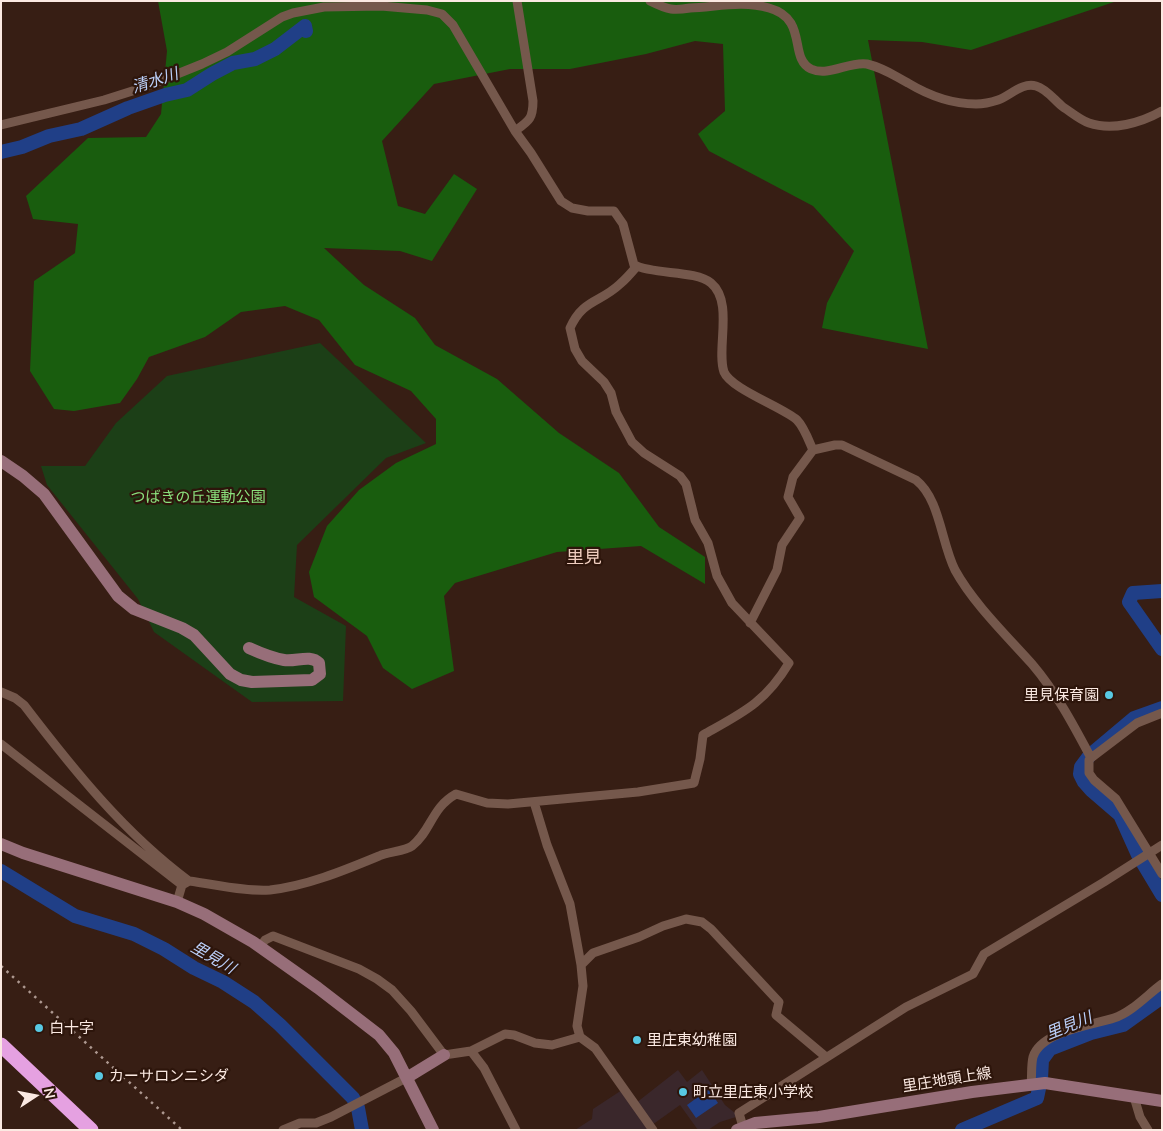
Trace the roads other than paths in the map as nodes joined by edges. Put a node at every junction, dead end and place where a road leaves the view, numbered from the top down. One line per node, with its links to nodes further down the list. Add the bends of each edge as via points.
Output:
1 (517, 1): 5 (street, via 533,114)
2 (650, 1): 3 (street, via 671,10 727,4 767,7 788,18 794,28 801,57 812,69 822,72 864,64 887,70 907,83 954,102 977,104 999,100 1019,88 1035,86 1088,123 1108,127 1134,122)
3 (1162, 111)
4 (1, 125): 5 (street, via 145,87 202,64 294,13 324,7 381,6 442,14 453,26)
5 (515, 132): 6 (street, via 561,201 572,208 614,211 623,224 631,259)
6 (637, 266): 7 (street, via 700,278 716,288 724,323 724,373 733,382 797,421); 9 (street, via 620,285 586,305 576,316 570,328 575,349 611,393 616,412 632,442 680,476 686,484 695,520 708,543 717,576 732,603)
7 (814, 450): 9 (street, via 793,477 788,497 800,518 782,545 777,570); 14 (street, via 842,445 921,484 934,505 955,570 983,609 1033,666 1067,713)
8 (1, 461): 10 (street, via 44,494 118,596 134,609 194,635 230,674 252,682 312,680 320,674 316,660 286,661)
9 (750, 623): 15 (street, via 789,663 769,692 754,706 703,735 694,783)
10 (249, 648)
11 (1, 692): 20 (street, via 24,705 108,808)
12 (1162, 713): 14 (street, via 1137,723)
13 (1, 744): 20 (street)
14 (1091, 758): 18 (street, via 1089,773 1116,799)
15 (534, 802): 20 (street, via 495,804 456,794 445,801 427,830 411,847 297,884 269,890); 23 (street, via 570,904)
16 (1, 844): 21 (street)
17 (1162, 845): 18 (street)
18 (1148, 853): 19 (street); 29 (street, via 984,954 972,974 906,1008)
19 (1162, 874)
20 (186, 883): 21 (street)
21 (177, 902): 22 (street)
22 (260, 947): 28 (street, via 273,936 377,979 411,1011); 30 (street, via 379,1035)
23 (581, 964): 25 (street, via 583,986 577,1026); 29 (street, via 593,953 663,926 686,919 702,922 779,1002 776,1014)
24 (1162, 984): 31 (street, via 1125,1012 1072,1028 1046,1042 1033,1058)
25 (580, 1037): 27 (street, via 552,1045 504,1034); 39 (street, via 595,1048)
26 (1, 1045): 35 (highway)
27 (471, 1051): 28 (street); 38 (street, via 484,1068)
28 (444, 1055): 30 (street)
29 (826, 1057): 34 (street, via 739,1113)
30 (408, 1077): 36 (street, via 331,1117); 37 (street)
31 (1037, 1084): 32 (street, 里庄地頭上線); 34 (street, 里庄地頭上線, via 818,1117 754,1123)
32 (1134, 1097): 33 (street, 里庄地頭上線); 40 (street)
33 (1162, 1101)
34 (740, 1128)
35 (91, 1130)
36 (283, 1130)
37 (433, 1130)
38 (516, 1130)
39 (653, 1130)
40 (1148, 1130)

